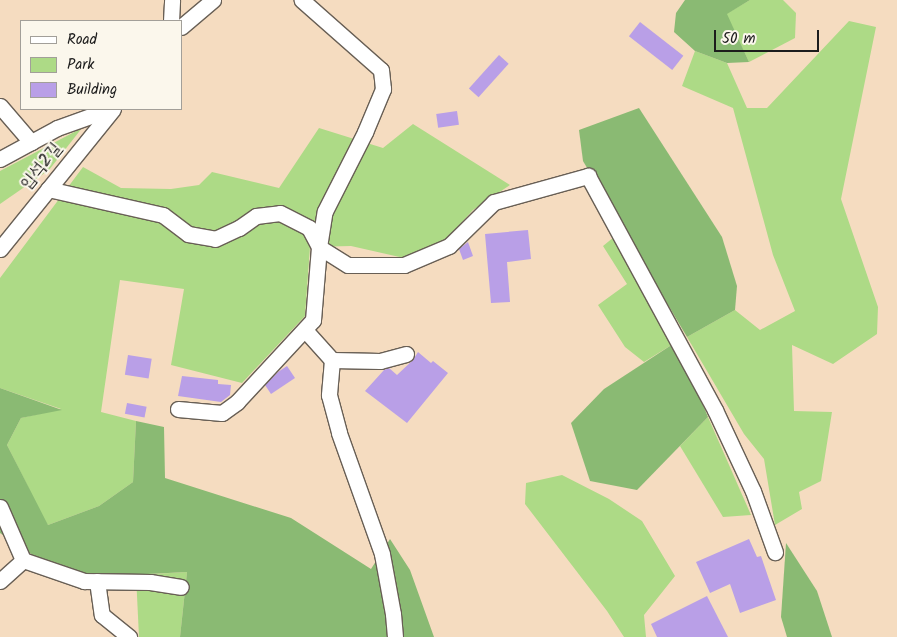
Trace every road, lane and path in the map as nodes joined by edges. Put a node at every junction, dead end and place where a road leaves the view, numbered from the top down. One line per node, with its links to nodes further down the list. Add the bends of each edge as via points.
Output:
1 (172, 0): 4 (street)
2 (213, 0): 5 (street)
3 (302, 0): 12 (street, via 381,70 383,89 325,211)
4 (171, 20)
5 (182, 26)
6 (0, 106): 9 (street)
7 (108, 110): 9 (street, via 57,128)
8 (110, 110): 11 (street, 입석2길)
9 (31, 142): 10 (street)
10 (0, 158)
11 (48, 189): 12 (street, via 162,215 188,234 215,239 256,216 280,213 308,228); 13 (street, 입석2길)
12 (319, 247): 14 (street, via 314,320); 19 (street, via 348,265 404,265 449,246 494,202 588,176 715,410 753,491)
13 (0, 249)
14 (304, 330): 16 (street); 17 (street, via 237,402 222,413)
15 (406, 354): 16 (street, via 380,361)
16 (332, 360): 25 (street, via 329,395 339,433 382,554)
17 (178, 409)
18 (0, 507): 20 (street)
19 (775, 552)
20 (23, 560): 21 (street); 22 (street, via 84,581)
21 (0, 581)
22 (97, 581): 23 (street, via 150,582); 24 (street, via 102,615)
23 (181, 588)
24 (129, 637)
25 (395, 637)

